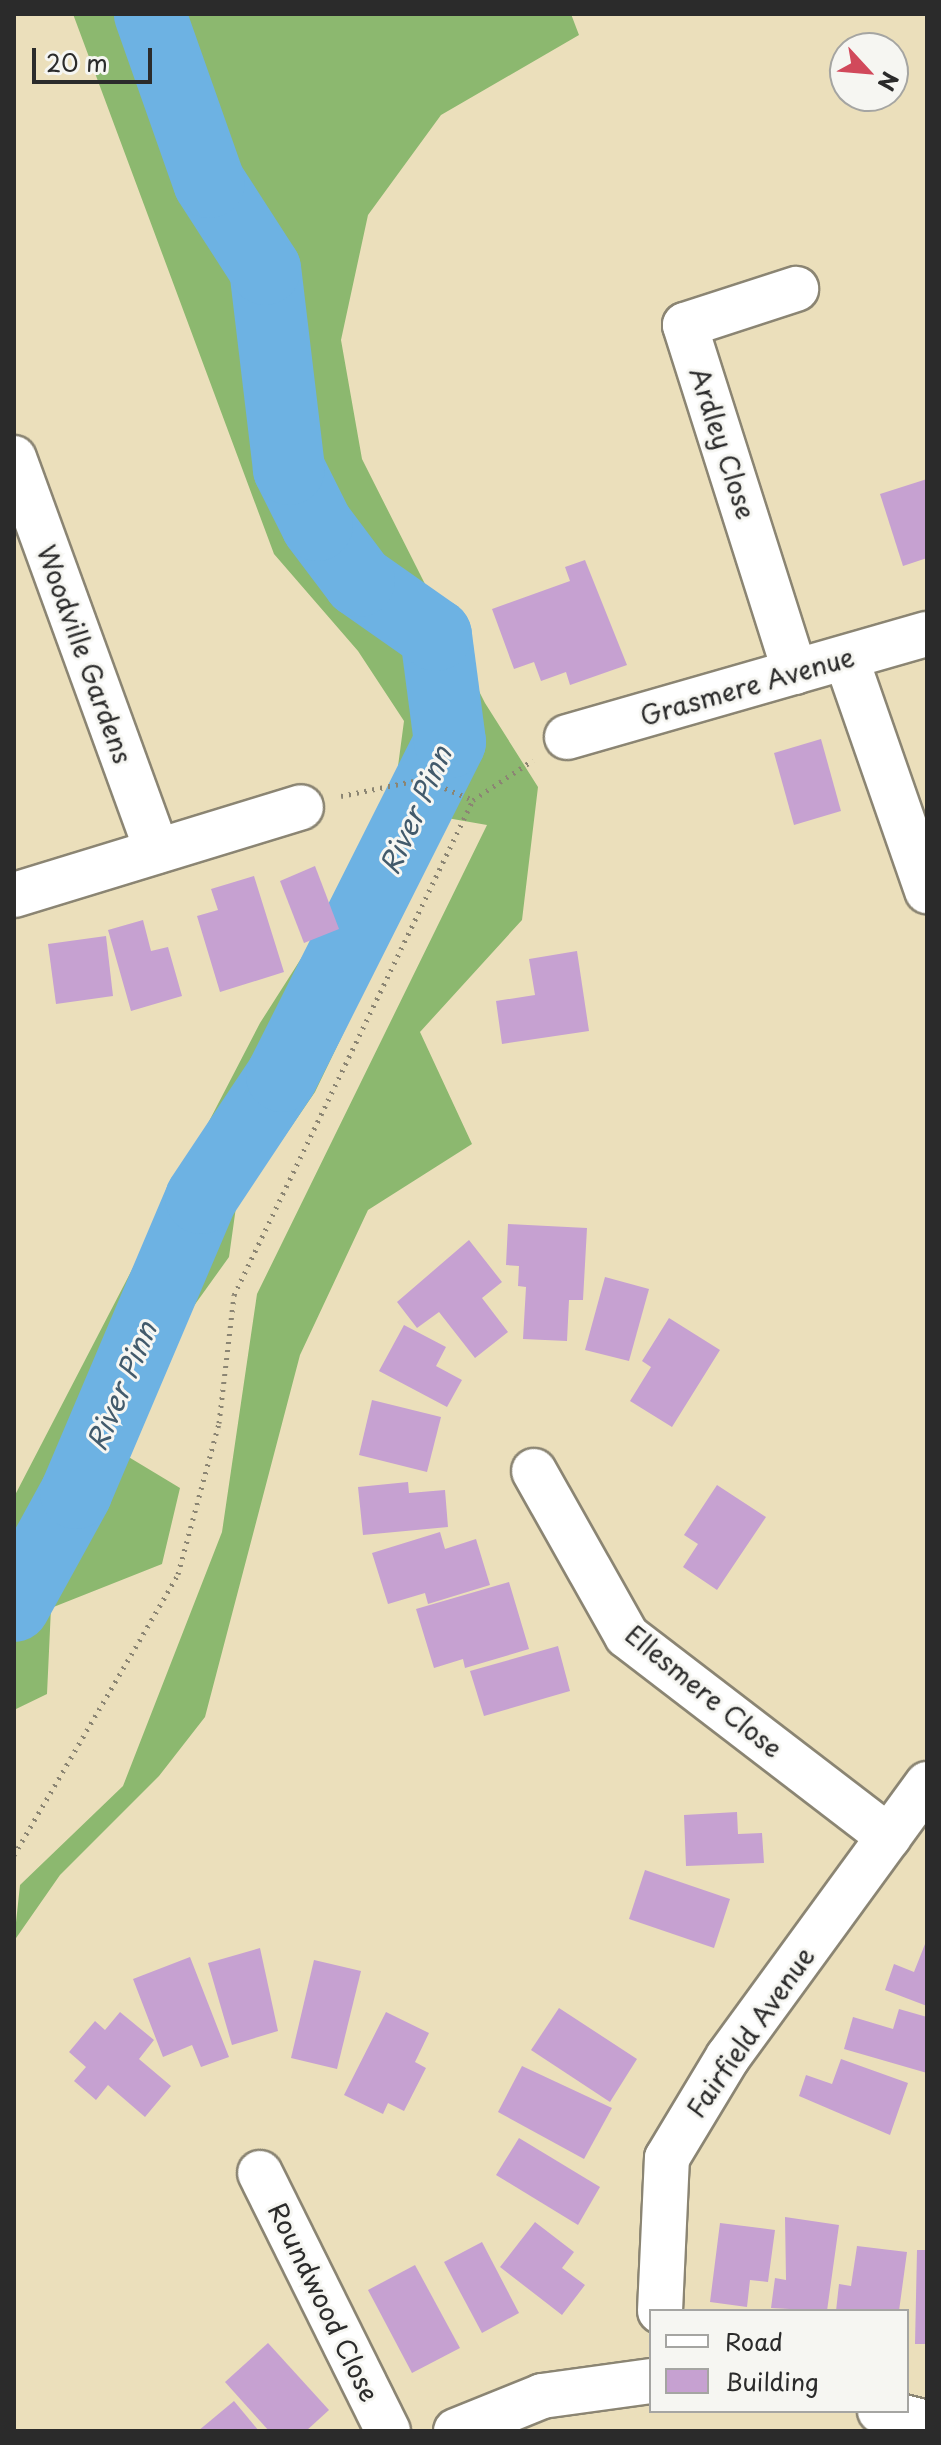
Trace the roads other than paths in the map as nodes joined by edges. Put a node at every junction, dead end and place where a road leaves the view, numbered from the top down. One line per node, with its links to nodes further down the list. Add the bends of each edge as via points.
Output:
1 (796, 289): 5 (street, Ardley Close, via 685,325)
2 (14, 458): 8 (street, Woodville Gardens)
3 (927, 634): 4 (street, Grasmere Avenue)
4 (846, 658): 5 (street, Grasmere Avenue); 9 (street)
5 (795, 672): 6 (street, Grasmere Avenue)
6 (567, 737)
7 (301, 807): 8 (street)
8 (157, 851): 10 (street)
9 (927, 891)
10 (14, 895)
11 (534, 1471): 13 (street, Ellesmere Close, via 627,1636)
12 (927, 1784): 13 (street, Fairfield Avenue)
13 (889, 1837): 15 (street, Fairfield Avenue, via 728,2057 667,2158)
14 (260, 2173): 19 (street, Roundwood Close)
15 (660, 2309)
16 (649, 2381): 20 (street, via 542,2396)
17 (888, 2413): 18 (street)
18 (927, 2423)
19 (388, 2431)
20 (456, 2431)

